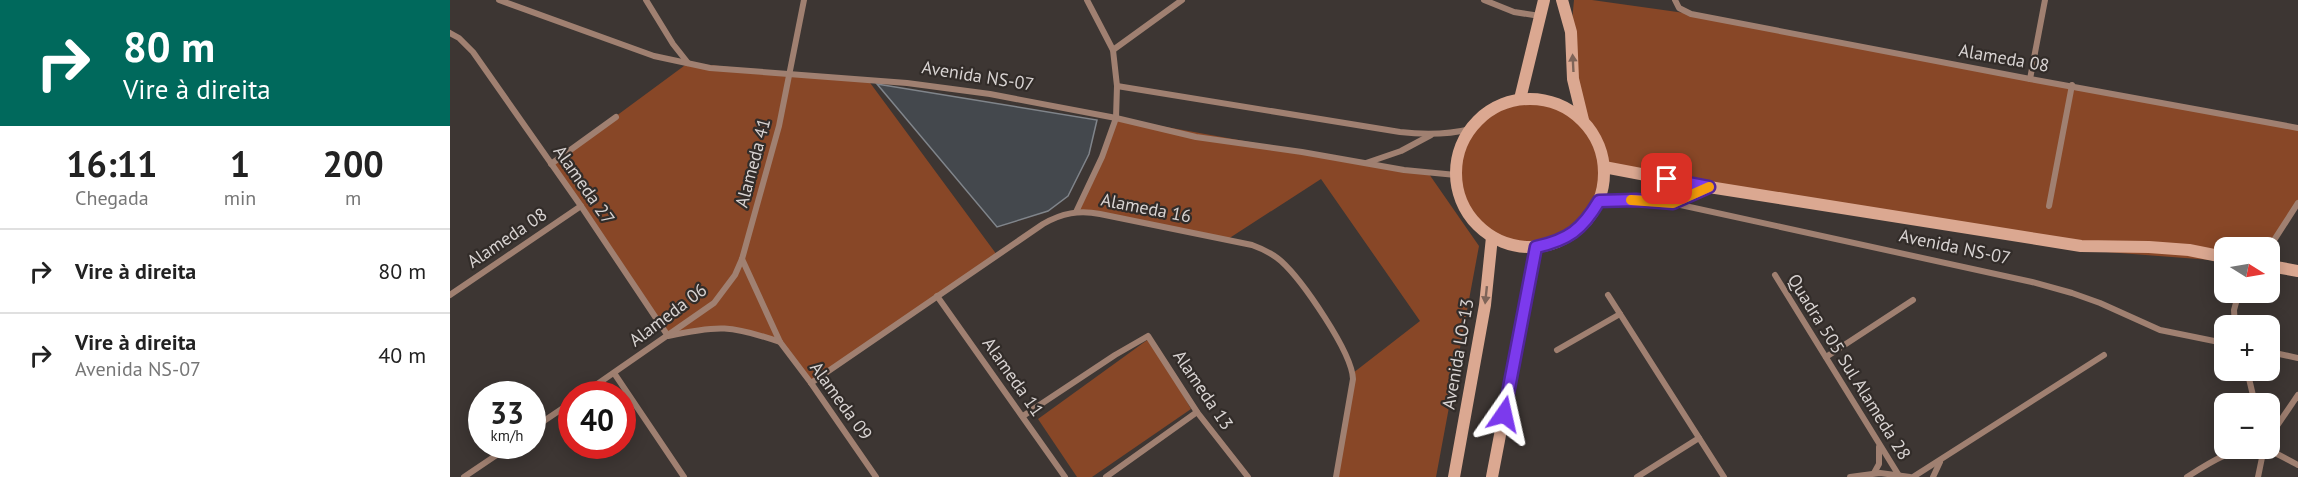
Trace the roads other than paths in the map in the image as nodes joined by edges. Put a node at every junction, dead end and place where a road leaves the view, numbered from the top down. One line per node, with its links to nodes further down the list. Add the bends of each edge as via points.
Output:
1 (499, 0): 14 (street, Avenida NS-07, via 654,56)
2 (646, 0): 14 (street)
3 (804, 0): 15 (street)
4 (1087, 0): 13 (street)
5 (1182, 0): 13 (street)
6 (1484, 0): 11 (street, via 1514,12)
7 (1544, 0): 11 (street)
8 (1562, 0): 22 (street, one-way to 8, via 1573,79 1571,32)
9 (1675, 0): 16 (street, Alameda 08, via 1685,12)
10 (2045, 0): 16 (street)
11 (1541, 16): 19 (street)
12 (450, 33): 26 (street, Alameda 27, via 473,52)
13 (1113, 50): 18 (street)
14 (688, 63): 15 (street, Avenida NS-07)
15 (790, 75): 21 (street, Avenida NS-07, via 907,83); 41 (street, Alameda 41)
16 (2030, 79): 17 (street, Alameda 08)
17 (2072, 85): 23 (street, Alameda 08); 35 (street)
18 (1117, 86): 21 (street); 25 (street)
19 (1520, 99): 22 (street, via 1557,104); 24 (street, via 1496,107)
20 (616, 117): 26 (street)
21 (1116, 118): 27 (street, Avenida NS-07, via 1196,137); 36 (street)
22 (1583, 120): 28 (street, via 1594,134)
23 (2298, 128)
24 (1471, 129): 25 (street); 29 (street, via 1460,151)
25 (1431, 135): 27 (street)
26 (551, 164): 34 (street, Alameda 27)
27 (1365, 164): 29 (street, Avenida NS-07)
28 (1604, 167): 30 (street, Avenida NS-07); 31 (street)
29 (1456, 175): 37 (street, via 1461,199 1473,221)
30 (1709, 187): 32 (street, Avenida NS-07); 40 (street, Avenida NS-07, via 2081,246 2149,247)
31 (1599, 201): 32 (street, Avenida NS-07); 39 (street, via 1574,233 1556,243)
32 (1673, 203): 51 (street, Avenida NS-07, via 2052,288 2100,303 2160,330)
33 (2298, 203): 38 (street)
34 (581, 206): 45 (street, Alameda 08); 50 (street, Alameda 27)
35 (2049, 206)
36 (1076, 212): 46 (street, Alameda 16, via 1054,217); 81 (street, Alameda 16, via 1252,245 1267,250 1282,262 1346,353 1351,368 1353,379)
37 (1492, 237): 39 (street); 82 (street, Avenida LO-13, one-way to 82, via 1485,305)
38 (2276, 237)
39 (1536, 247): 83 (street)
40 (2214, 255)
41 (742, 259): 50 (street, Alameda 06, via 714,303); 52 (street)
42 (2280, 268): 43 (street)
43 (2298, 271)
44 (1775, 275): 56 (street, Quadra 505 Sul Alameda 28)
45 (451, 291)
46 (937, 296): 60 (street, Alameda 16); 63 (street, Alameda 11)
47 (1608, 296): 49 (street)
48 (1913, 300): 56 (street)
49 (1620, 314): 53 (street); 65 (street)
50 (668, 336): 52 (street, via 725,327); 58 (street, Alameda 06)
51 (2214, 341)
52 (780, 342): 60 (street, Alameda 09)
53 (1557, 350)
54 (2280, 354): 57 (street)
55 (2104, 355): 68 (street)
56 (1826, 357): 66 (street, Quadra 505 Sul Alameda 28)
57 (2298, 358)
58 (614, 373): 59 (street, Alameda 06); 77 (street)
59 (602, 381)
60 (811, 383): 78 (street, Alameda 09)
61 (2298, 395): 64 (street)
62 (1197, 412): 63 (street, Alameda 13, via 1148,336); 79 (street); 80 (street, Alameda 13)
63 (1023, 417): 75 (street, Alameda 11)
64 (2280, 421)
65 (1699, 438): 84 (street); 85 (street)
66 (1879, 443): 73 (street); 74 (street, Quadra 505 Sul Alameda 28)
67 (2280, 457): 72 (street)
68 (1943, 458): 87 (street); 88 (street)
69 (491, 459): 76 (street)
70 (2217, 459): 89 (street)
71 (2262, 459): 90 (street)
72 (2298, 465)
73 (1874, 473): 74 (street); 86 (street)
74 (1898, 474): 87 (street)
75 (1064, 476)
76 (464, 477)
77 (684, 477)
78 (876, 477)
79 (1106, 477)
80 (1248, 477)
81 (1336, 477)
82 (1454, 477)
83 (1492, 477)
84 (1637, 477)
85 (1724, 477)
86 (1850, 477)
87 (1911, 477)
88 (1933, 477)
89 (2187, 477)
90 (2258, 477)

